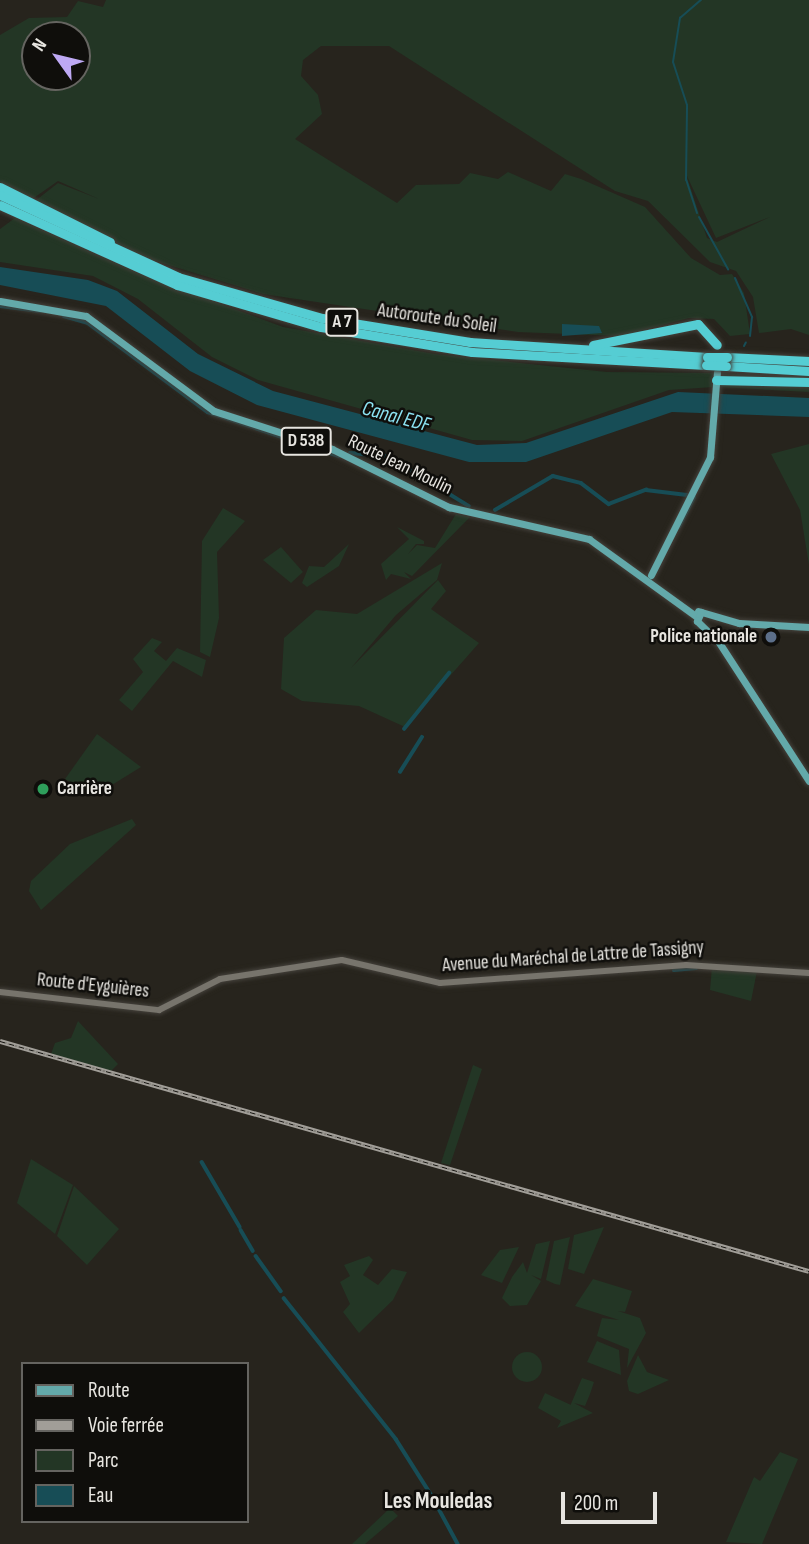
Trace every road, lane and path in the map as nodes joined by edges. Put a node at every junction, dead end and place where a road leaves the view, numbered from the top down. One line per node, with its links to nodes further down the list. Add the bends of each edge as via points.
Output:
1 (0, 187): 4 (highway)
2 (0, 195): 4 (highway, Autoroute du Soleil / A 7, via 125,256)
3 (0, 205): 8 (highway, Autoroute du Soleil / A 7, via 177,285 321,327 472,352)
4 (224, 292): 6 (highway, Autoroute du Soleil / A 7, via 371,328)
5 (0, 301): 14 (main road, Route Jean Moulin / D 538, via 76,312 96,321 214,411 332,449 449,507 589,539)
6 (522, 347): 7 (highway, via 604,345 690,325 705,328); 8 (highway, Autoroute du Soleil / A 7)
7 (718, 348)
8 (707, 361): 9 (highway, Autoroute du Soleil / A 7, bridge)
9 (727, 362): 10 (highway, Autoroute du Soleil / A 7); 11 (highway, Autoroute du Soleil / A 7)
10 (809, 362)
11 (809, 371)
12 (716, 379): 13 (highway); 14 (main road, via 707,464)
13 (809, 382)
14 (648, 575): 15 (main road, D 538)
15 (699, 614): 16 (main road); 16 (main road)
16 (713, 624): 17 (main road, via 727,620); 18 (main road, via 718,641)
17 (809, 626)
18 (809, 781)
19 (342, 960): 20 (main road, Avenue du Maréchal de Lattre de Tassigny, via 440,983 685,965); 21 (main road, Route d'Eyguières, via 219,979 159,1010)
20 (809, 973)
21 (0, 992)

